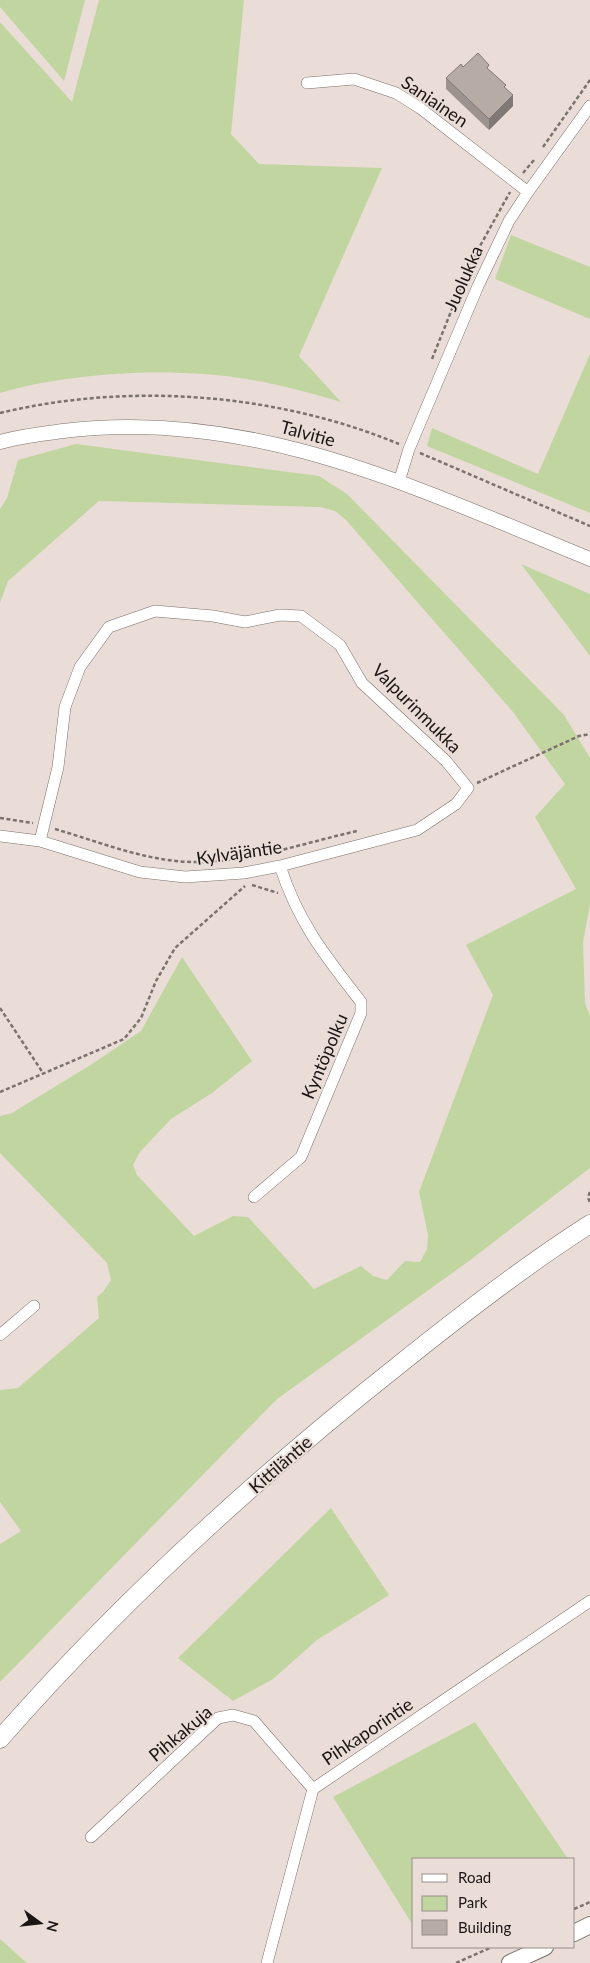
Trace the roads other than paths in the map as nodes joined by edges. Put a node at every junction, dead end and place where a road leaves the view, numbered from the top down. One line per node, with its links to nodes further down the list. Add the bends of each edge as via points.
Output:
1 (307, 83): 3 (street, Saniainen, via 354,79 396,93)
2 (590, 106): 3 (street, Juolukka)
3 (528, 192): 5 (street, Juolukka, via 509,221 478,286 409,449)
4 (0, 442): 5 (street, Talvitie, via 98,426 183,428 294,447)
5 (399, 482): 6 (street, Talvitie)
6 (590, 559)
7 (468, 788): 9 (street, Valpurinmukka, via 446,761 362,683 340,645 301,616 280,615 245,622 155,611 109,627 80,667 65,707 58,767); 10 (street, Kylväjäntie, via 456,804 417,830)
8 (0, 836): 9 (street, Kylväjäntie)
9 (40, 841): 10 (street, Kylväjäntie, via 140,872 185,877 244,873)
10 (280, 866): 11 (street, Kyntöpolku, via 290,897 314,942 361,1002 362,1013 301,1157)
11 (254, 1197)
12 (590, 1224): 16 (main road, Kittiläntie, via 436,1335 264,1478 142,1591)
13 (34, 1306): 14 (street)
14 (0, 1335)
15 (590, 1600): 17 (street, Pihkaporintie)
16 (0, 1738)
17 (313, 1789): 18 (street, Pihkakuja, via 254,1721 233,1714 218,1718); 22 (street, Pihkaporintie)
18 (91, 1837)
19 (590, 1925): 20 (main road)
20 (575, 1932)
21 (542, 1948): 23 (main road)
22 (267, 1963)
23 (510, 1963)

